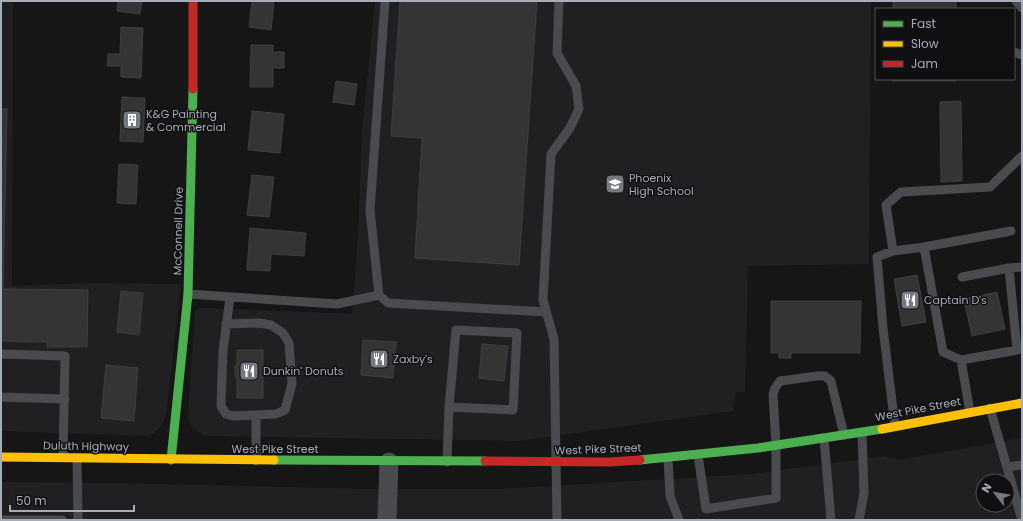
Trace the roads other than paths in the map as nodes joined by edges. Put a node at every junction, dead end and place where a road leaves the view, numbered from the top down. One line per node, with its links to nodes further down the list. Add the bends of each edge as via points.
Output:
1 (193, 1): 13 (main road, McConnell Drive)
2 (385, 1): 14 (lane, via 370,210)
3 (559, 1): 16 (lane, via 556,53 576,86 579,109 570,128 551,154 543,300)
4 (1016, 1): 5 (lane)
5 (1022, 8)
6 (1022, 156): 9 (lane, via 990,187 901,192 886,205)
7 (1011, 231): 8 (lane)
8 (924, 247): 9 (lane); 19 (lane, via 943,352)
9 (893, 251): 27 (lane, via 877,257)
10 (1022, 267): 11 (lane)
11 (1009, 268): 12 (lane); 19 (lane, via 1017,350)
12 (962, 277)
13 (188, 294): 15 (lane); 37 (main road, McConnell Drive)
14 (379, 295): 15 (lane, via 336,304); 16 (lane, via 388,303)
15 (230, 297): 17 (lane)
16 (546, 312): 41 (lane, via 554,339)
17 (226, 324): 26 (lane, via 221,406 226,414 233,416); 26 (lane, via 272,325 283,333 289,343 292,384 285,410 276,414)
18 (1, 354): 21 (lane, via 65,356)
19 (961, 360): 25 (lane)
20 (1, 397): 21 (lane)
21 (65, 399): 35 (lane)
22 (1022, 403): 24 (main road, West Pike Street)
23 (449, 407): 23 (lane, via 513,410 517,334 456,330); 40 (lane)
24 (990, 408): 25 (main road, West Pike Street); 43 (lane)
25 (970, 412): 27 (main road, West Pike Street)
26 (256, 415): 38 (lane)
27 (895, 426): 28 (main road, West Pike Street)
28 (862, 432): 29 (main road, West Pike Street); 52 (lane, via 864,493)
29 (844, 435): 30 (main road, West Pike Street); 31 (lane, via 831,381 825,376 817,376 780,381 773,394)
30 (824, 438): 31 (main road, West Pike Street); 51 (lane)
31 (776, 445): 32 (main road, West Pike Street); 32 (lane, via 776,498 706,509)
32 (698, 455): 36 (main road, West Pike Street)
33 (1, 456): 35 (main road, Duluth Highway)
34 (77, 457): 35 (main road, Duluth Highway); 37 (main road, Duluth Highway); 47 (lane)
35 (63, 458)
36 (668, 458): 41 (main road, West Pike Street); 50 (lane, via 670,496)
37 (171, 460): 38 (main road, West Pike Street)
38 (256, 461): 39 (main road, West Pike Street)
39 (389, 462): 40 (main road, West Pike Street); 48 (street)
40 (447, 462): 41 (main road, West Pike Street)
41 (556, 463): 49 (lane)
42 (1022, 465): 43 (lane)
43 (1007, 467): 53 (lane)
44 (1, 520): 45 (lane)
45 (56, 520): 46 (lane)
46 (62, 520)
47 (78, 520)
48 (387, 520)
49 (557, 520)
50 (679, 520)
51 (831, 520)
52 (859, 520)
53 (1022, 520)

